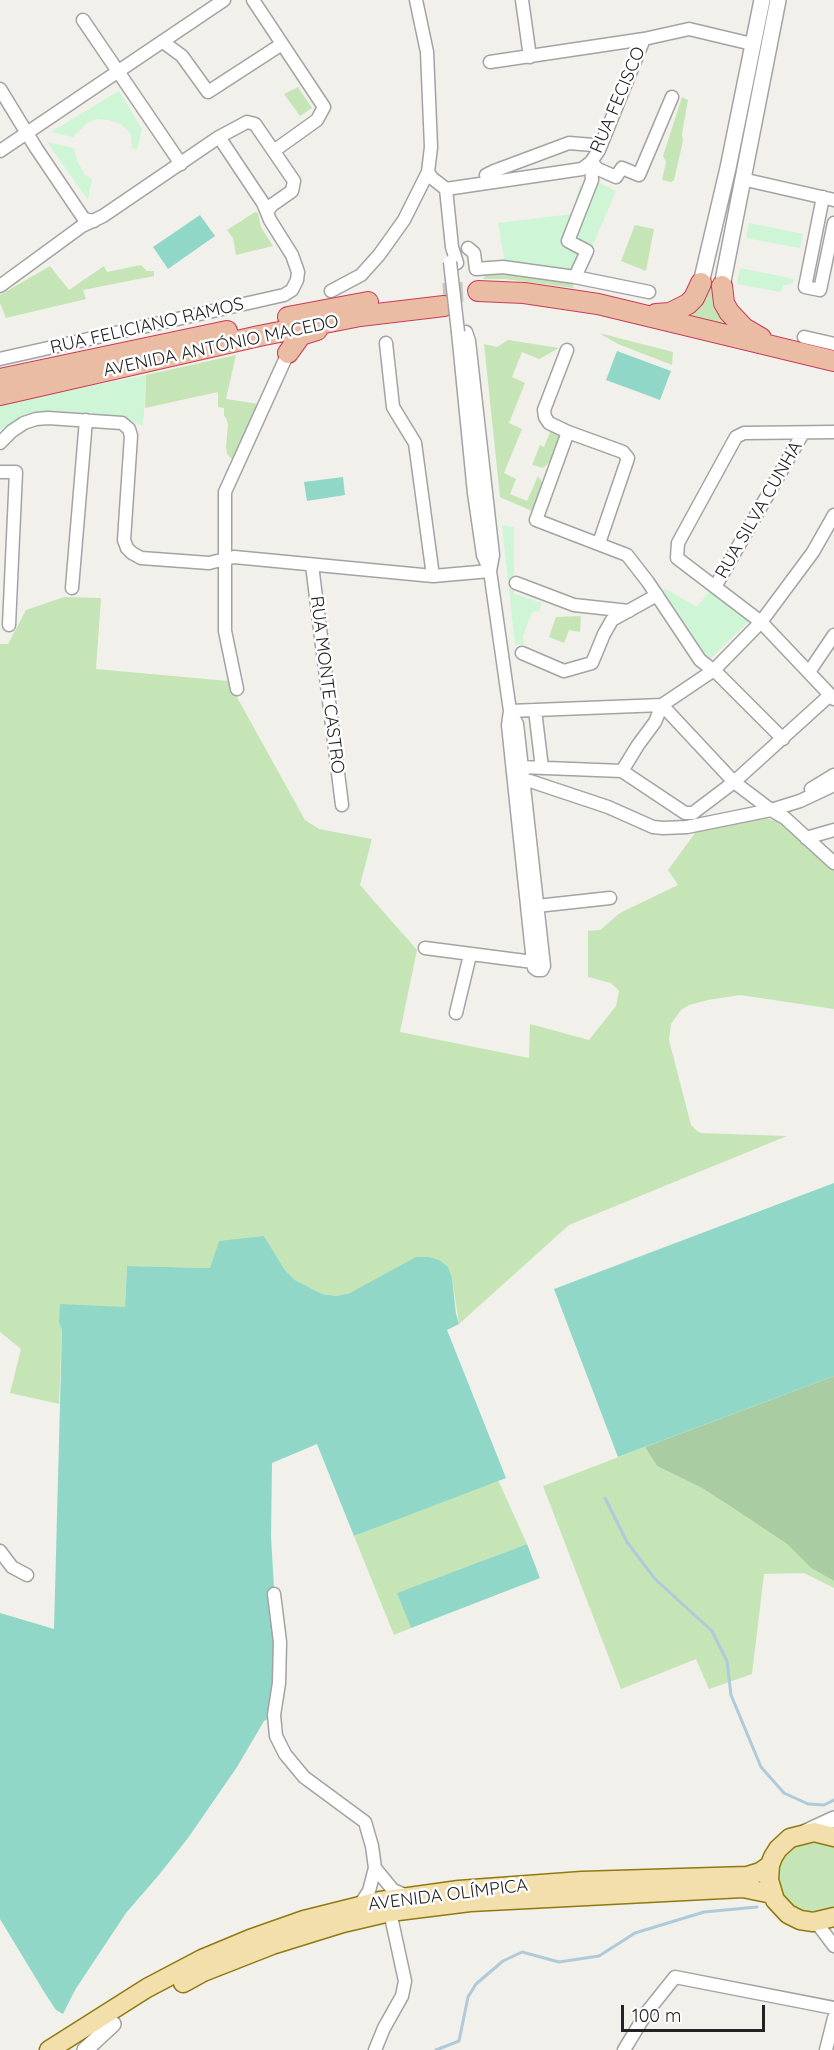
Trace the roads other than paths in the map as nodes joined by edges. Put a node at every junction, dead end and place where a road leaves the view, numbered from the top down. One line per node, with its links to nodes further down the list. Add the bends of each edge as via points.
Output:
1 (224, 0): 9 (street)
2 (253, 0): 10 (street)
3 (416, 0): 27 (street, via 426,52)
4 (522, 0): 12 (street)
5 (762, 0): 11 (street)
6 (778, 0): 18 (street)
7 (84, 20): 14 (street)
8 (644, 39): 11 (street, via 688,29); 12 (street); 24 (street, RUA FECISCO)
9 (163, 42): 10 (street, via 182,56 208,92); 14 (street)
10 (282, 44): 22 (street, via 324,107 317,120)
11 (752, 44): 17 (street)
12 (530, 57): 13 (street)
13 (490, 62)
14 (119, 72): 19 (street); 25 (street)
15 (0, 89): 19 (street)
16 (672, 97): 24 (street, via 639,175 622,168 616,177)
17 (740, 108): 18 (street); 26 (street)
18 (757, 110): 29 (street)
19 (27, 133): 23 (street); 33 (street, via 84,219)
20 (219, 137): 22 (street, via 247,122 255,124); 25 (street); 32 (street)
21 (593, 145): 28 (street, via 568,143)
22 (275, 150): 32 (street, via 294,181 292,191)
23 (0, 151)
24 (591, 162): 30 (street, via 582,169); 36 (street, RUA FECISCO, via 591,180 568,241 587,250)
25 (181, 164): 33 (street)
26 (728, 168): 29 (street); 37 (street)
27 (429, 172): 30 (street); 40 (street, via 404,220 378,255 361,275)
28 (486, 176)
29 (742, 179): 31 (street); 39 (street)
30 (446, 189): 66 (street, via 462,332 469,341 493,555)
31 (829, 198): 34 (street, via 806,286 820,290)
32 (267, 212): 51 (street, RUA FELICIANO RAMOS, via 296,265 297,280 284,295)
33 (94, 221): 38 (street)
34 (834, 223)
35 (468, 248): 36 (street, via 474,253 476,269 503,267)
36 (575, 277): 41 (street)
37 (701, 283): 42 (highway, via 694,298 679,310 658,314)
38 (0, 286)
39 (722, 286): 50 (highway, via 724,303 736,321)
40 (331, 291)
41 (650, 292)
42 (630, 310): 50 (highway); 50 (highway, via 535,294 478,298 575,313)
43 (353, 318): 44 (highway, AVENIDA ANTÓNIO MACEDO); 49 (highway, via 301,335); 54 (highway, AVENIDA ANTÓNIO MACEDO, via 443,299 334,307)
44 (259, 336): 49 (highway, via 285,341); 55 (highway, AVENIDA ANTÓNIO MACEDO)
45 (804, 337): 47 (street)
46 (386, 344): 67 (street, via 393,407 415,443)
47 (834, 344)
48 (567, 350): 57 (street, via 544,410 549,423)
49 (288, 353): 64 (street, via 225,492)
50 (787, 356): 52 (highway); 53 (highway)
51 (0, 359)
52 (834, 361)
53 (834, 373)
54 (0, 379)
55 (0, 395)
56 (86, 420): 60 (street, via 48,418 24,423); 64 (street, via 122,423 129,429 124,540 127,548 141,558 209,563); 70 (street)
57 (568, 432): 63 (street, via 623,452 628,458); 63 (street, via 536,520)
58 (834, 432): 59 (street)
59 (803, 433): 69 (street, RUA SILVA CUNHA); 69 (street, via 744,433 736,437 678,543 677,558)
60 (0, 443)
61 (0, 471): 74 (street, via 16,472)
62 (834, 515): 73 (street, via 813,552)
63 (599, 543): 71 (street, via 627,555)
64 (225, 559): 65 (street); 79 (street, via 225,631)
65 (312, 565): 67 (street); 92 (street, RUA MONTE CASTRO)
66 (490, 571): 67 (street); 83 (street)
67 (433, 576)
68 (516, 583): 72 (street, via 574,605)
69 (715, 587): 73 (street)
70 (72, 588)
71 (657, 596): 72 (street); 77 (street, via 700,660)
72 (630, 611): 76 (street, via 612,620 592,663 564,671)
73 (761, 622): 77 (street); 78 (street)
74 (9, 625)
75 (834, 635): 78 (street)
76 (522, 653)
77 (714, 670): 81 (street); 84 (street)
78 (808, 672): 80 (street)
79 (237, 689)
80 (832, 697): 84 (street)
81 (662, 705): 82 (street); 87 (street); 90 (street)
82 (535, 710): 83 (street); 86 (street)
83 (510, 711): 85 (street, via 517,724); 101 (street, via 508,725)
84 (783, 739): 90 (street)
85 (521, 767): 86 (street); 89 (street)
86 (542, 768): 87 (street)
87 (622, 771): 90 (street, via 685,813 693,813)
88 (834, 775): 93 (street)
89 (523, 781): 93 (street, via 663,828 687,827); 98 (street)
90 (734, 782): 93 (street)
91 (834, 785): 93 (street, via 800,801)
92 (342, 806)
93 (766, 806): 95 (street)
94 (834, 830): 95 (street)
95 (806, 838): 96 (street)
96 (834, 863)
97 (610, 898): 98 (street)
98 (537, 906): 101 (street, via 542,970 534,968)
99 (425, 948): 100 (street)
100 (470, 955): 101 (street); 102 (street)
101 (533, 962)
102 (456, 1013)
103 (0, 1551): 104 (street, via 12,1567)
104 (27, 1575)
105 (274, 1594): 110 (street, via 280,1642 276,1736 304,1777 365,1822)
106 (834, 1819): 107 (street)
107 (806, 1832): 108 (main road); 109 (main road, via 784,1843)
108 (834, 1837)
109 (770, 1865): 111 (main road); 112 (main road, AVENIDA OLÍMPICA, via 747,1876 582,1881)
110 (375, 1868): 112 (street, via 393,1890); 113 (street, via 369,1891)
111 (772, 1894): 114 (main road, AVENIDA OLÍMPICA, via 743,1888 470,1902); 116 (main road, via 788,1914)
112 (407, 1896): 113 (main road, AVENIDA OLÍMPICA)
113 (359, 1906): 121 (main road, AVENIDA OLÍMPICA, via 304,1920 202,1959 147,1988)
114 (390, 1912): 120 (main road, AVENIDA OLÍMPICA, via 273,1945 202,1972); 124 (street, via 405,1981 402,1996)
115 (834, 1917): 116 (main road)
116 (816, 1922): 117 (street)
117 (834, 1946)
118 (834, 2008): 125 (street, via 675,1977)
119 (834, 2018): 126 (street)
120 (113, 2024): 122 (main road, AVENIDA OLÍMPICA); 123 (street)
121 (49, 2050)
122 (71, 2050)
123 (85, 2050)
124 (375, 2050)
125 (624, 2050)
126 (826, 2050)

